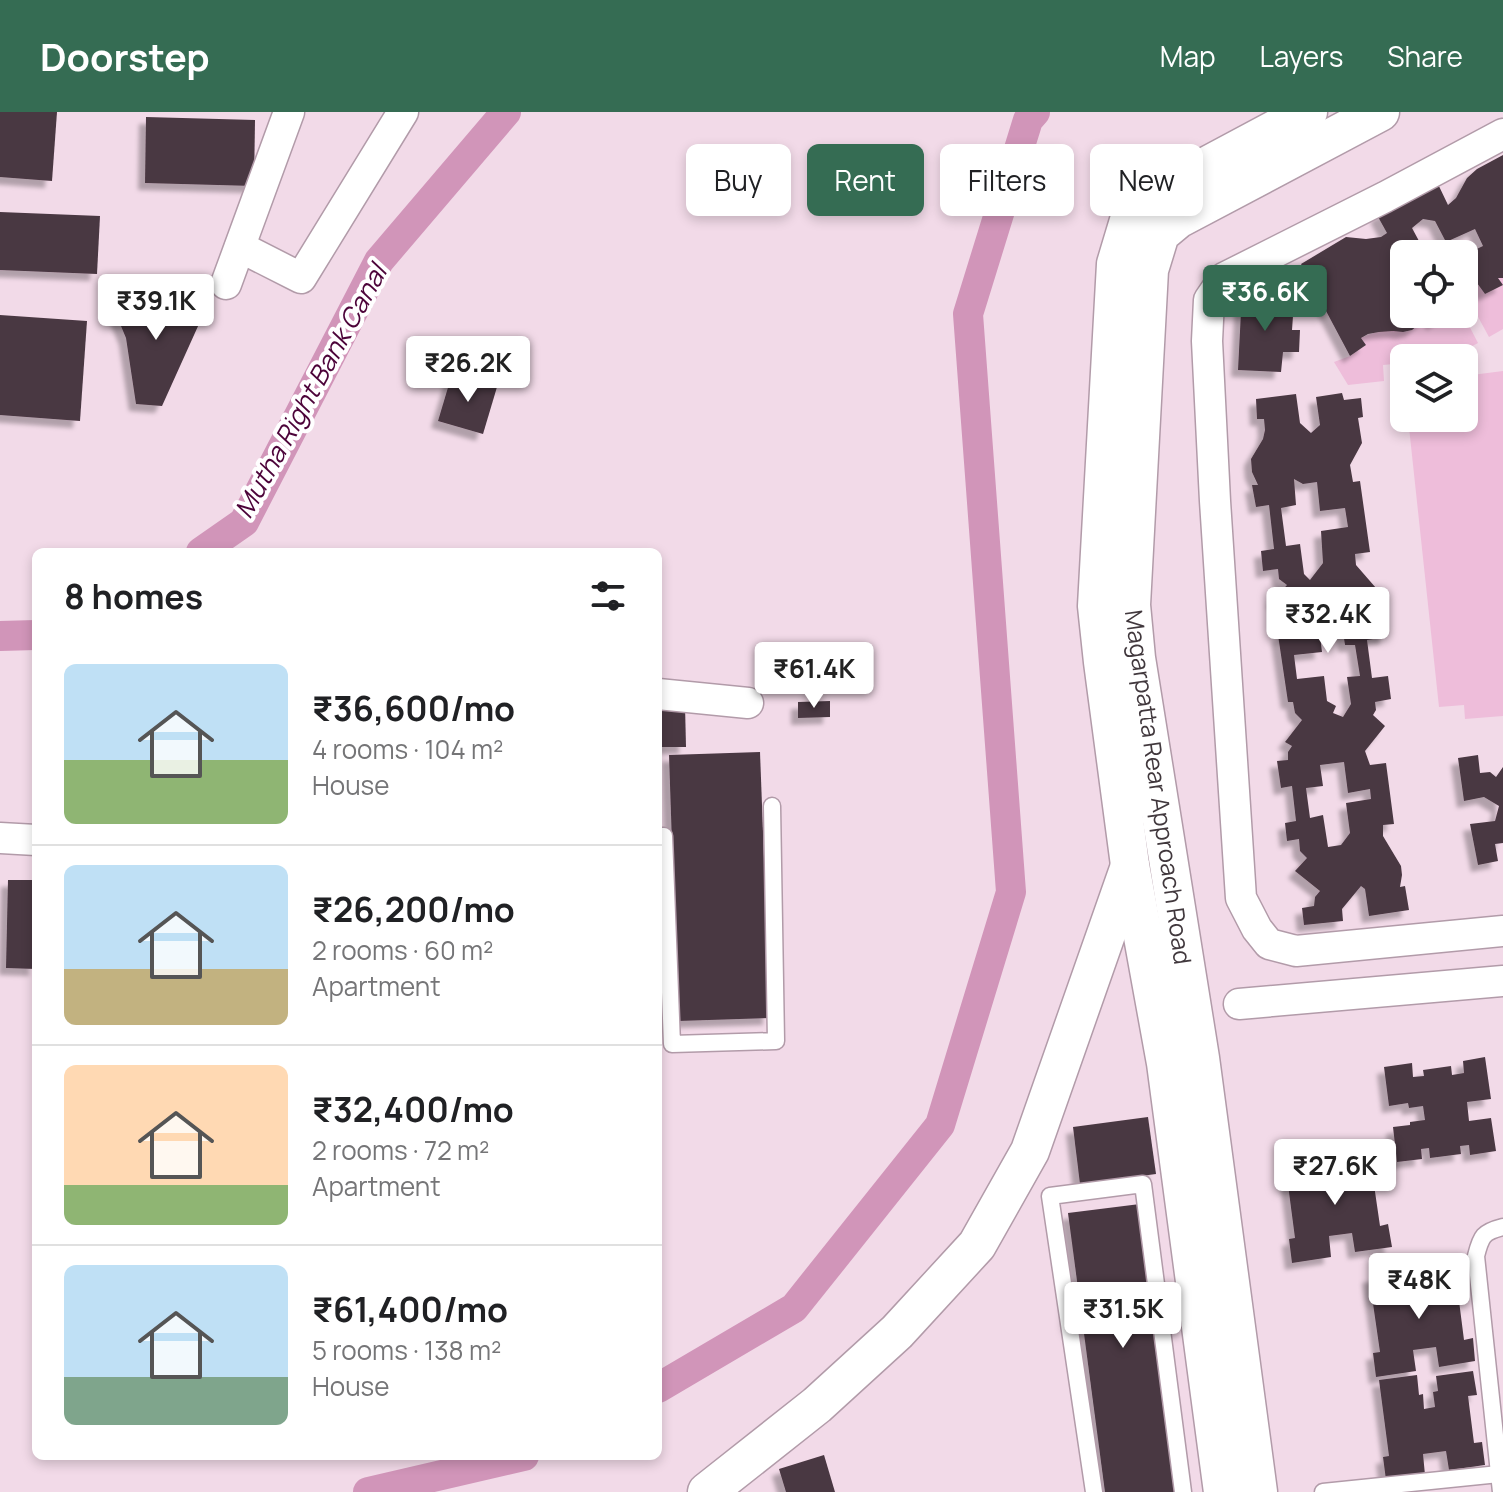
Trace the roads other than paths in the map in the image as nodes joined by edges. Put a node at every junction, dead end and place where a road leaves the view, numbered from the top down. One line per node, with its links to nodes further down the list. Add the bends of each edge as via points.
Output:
1 (289, 112): 6 (street)
2 (403, 112): 6 (street, via 301,278)
3 (1308, 112): 15 (street, Magarpatta Rear Approach Road, via 1160,191 1131,214 1116,264 1097,606)
4 (1380, 112): 11 (street, Magarpatta Rear Approach Road, via 1178,219 1160,234 1149,270 1131,605)
5 (1503, 134): 16 (street, via 1224,278 1209,300 1207,341 1241,898 1246,908 1269,944 1296,951)
6 (240, 247): 7 (street)
7 (226, 284)
8 (662, 694): 9 (street)
9 (748, 703)
10 (772, 806): 12 (lane, via 776,1041 672,1044)
11 (1162, 821): 15 (street); 25 (street, Magarpatta Rear Approach Road, via 1200,1058)
12 (662, 836)
13 (0, 838): 14 (street)
14 (32, 840)
15 (1130, 865): 21 (street, via 1030,1151 977,1245 897,1332 817,1405); 24 (street, Magarpatta Rear Approach Road, via 1166,1063)
16 (1503, 931)
17 (1503, 981): 18 (street)
18 (1239, 1004)
19 (1503, 1227): 20 (lane, via 1487,1231 1476,1256)
20 (1499, 1474): 26 (lane); 27 (lane)
21 (707, 1492)
22 (1094, 1492): 23 (lane, via 1050,1196 1143,1184)
23 (1183, 1492)
24 (1223, 1492)
25 (1258, 1492)
26 (1323, 1492)
27 (1501, 1492)

